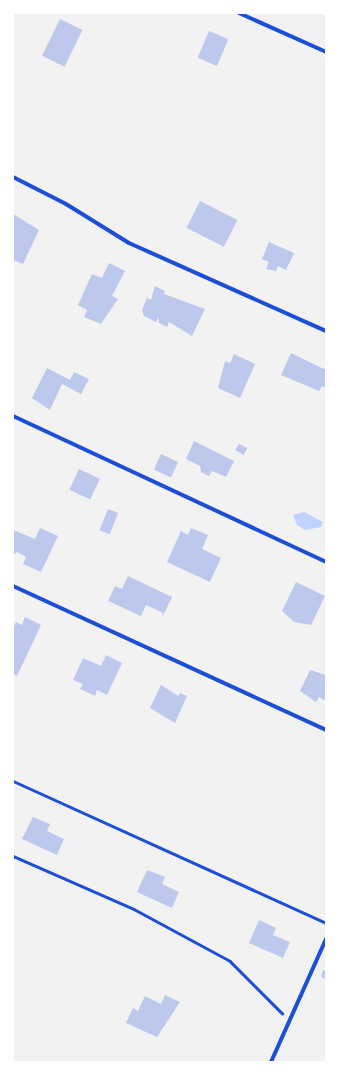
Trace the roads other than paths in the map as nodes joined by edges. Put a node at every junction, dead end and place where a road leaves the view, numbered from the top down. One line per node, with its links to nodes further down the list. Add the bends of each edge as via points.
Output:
1 (238, 13): 2 (street)
2 (326, 52)
3 (13, 177): 4 (street, via 60,200 129,243)
4 (326, 331)
5 (13, 416): 6 (street)
6 (326, 562)
7 (13, 586): 8 (street)
8 (326, 730)
9 (13, 781): 10 (lane)
10 (326, 923)
11 (326, 939): 12 (street)
12 (271, 1062)

